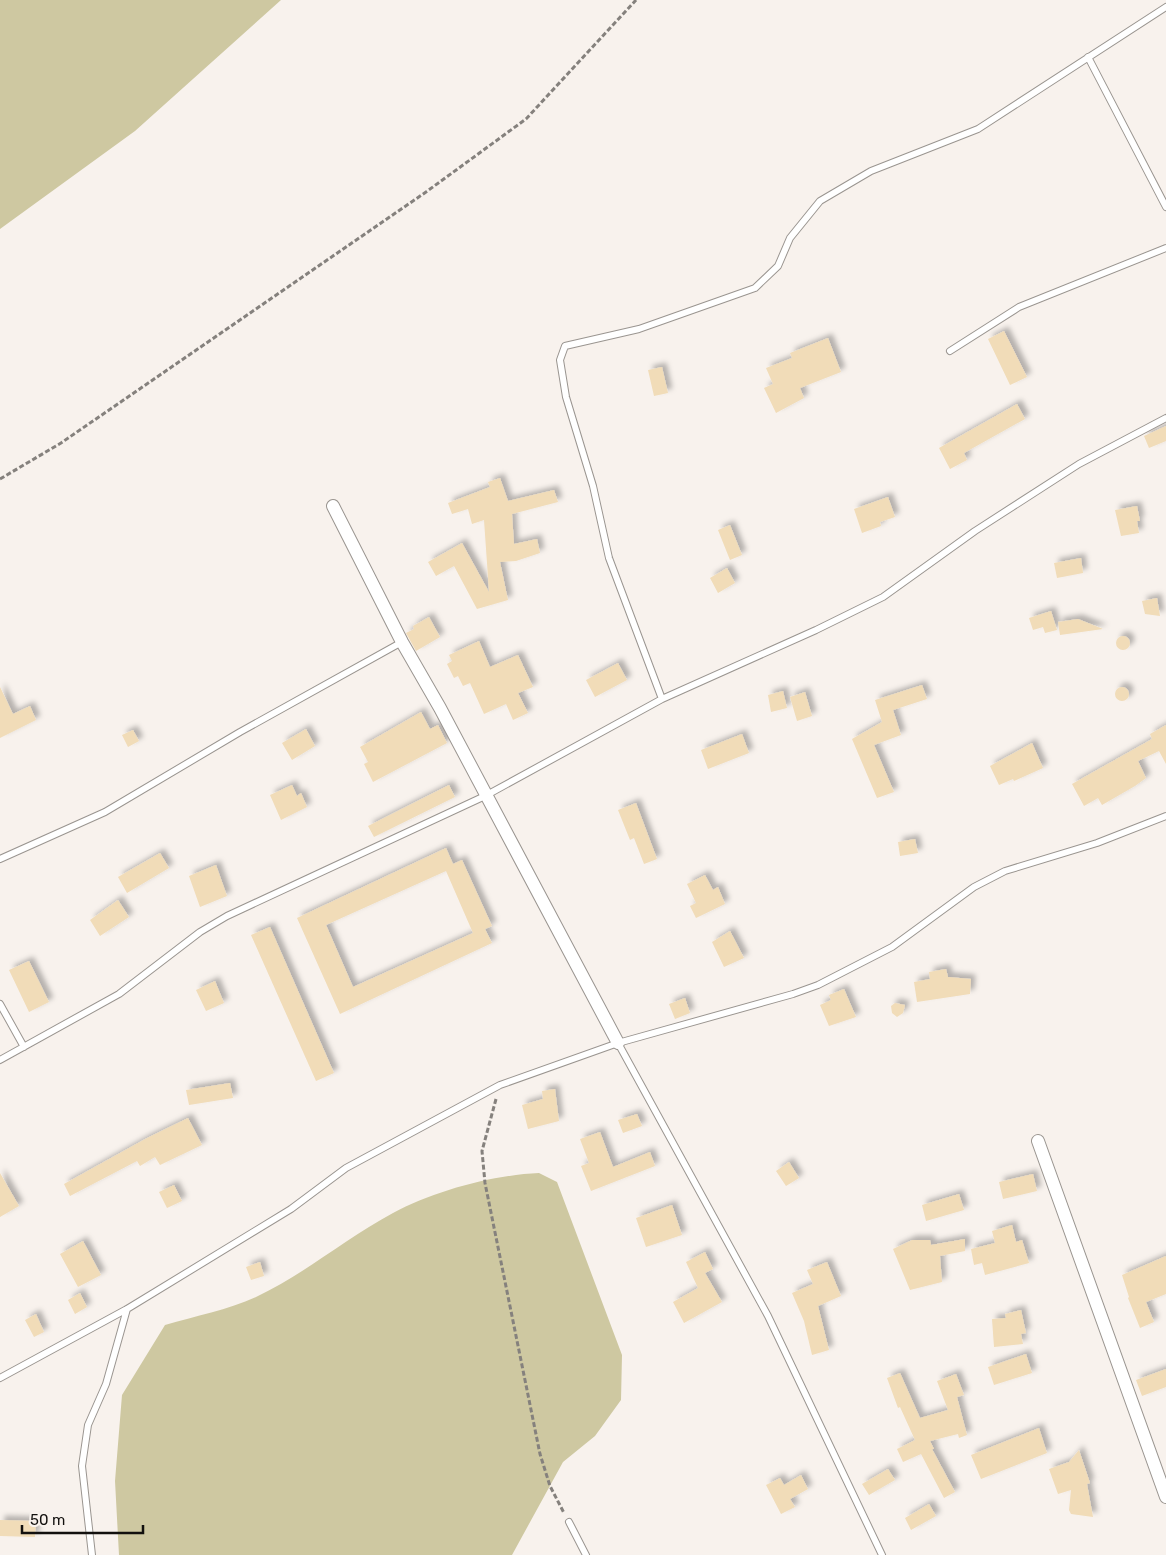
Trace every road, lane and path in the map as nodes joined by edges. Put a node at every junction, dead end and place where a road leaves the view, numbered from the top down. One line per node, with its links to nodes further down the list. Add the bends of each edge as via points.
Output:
1 (636, 0): 8 (path, via 518,124 426,192 69,438)
2 (1166, 7): 3 (lane)
3 (1088, 57): 4 (lane); 11 (lane, via 978,129 871,171 820,201 790,238 778,266 755,288 657,323 565,346 560,360 566,397 593,486 609,558)
4 (1166, 208)
5 (1166, 248): 6 (lane, via 1019,307)
6 (950, 351)
7 (1166, 418): 11 (lane, via 1079,464 975,531 883,597)
8 (0, 479)
9 (333, 506): 10 (street)
10 (402, 642): 12 (street); 14 (lane, via 105,812)
11 (662, 700): 12 (lane)
12 (485, 796): 16 (street); 17 (lane, via 227,916 200,932 119,994)
13 (1166, 816): 16 (lane, via 1097,843 1005,871 974,887 892,946 818,985)
14 (0, 859)
15 (0, 1004): 17 (lane)
16 (618, 1043): 19 (lane); 27 (lane, via 768,1316)
17 (24, 1048): 18 (lane)
18 (0, 1060)
19 (500, 1085): 21 (lane, via 346,1168 291,1209); 24 (path, via 482,1151 484,1183 540,1454 550,1486)
20 (1038, 1141): 23 (street)
21 (126, 1309): 22 (lane); 25 (lane, via 106,1384 88,1424 82,1466)
22 (0, 1378)
23 (1166, 1497)
24 (569, 1522): 26 (lane)
25 (92, 1555)
26 (586, 1555)
27 (882, 1555)

